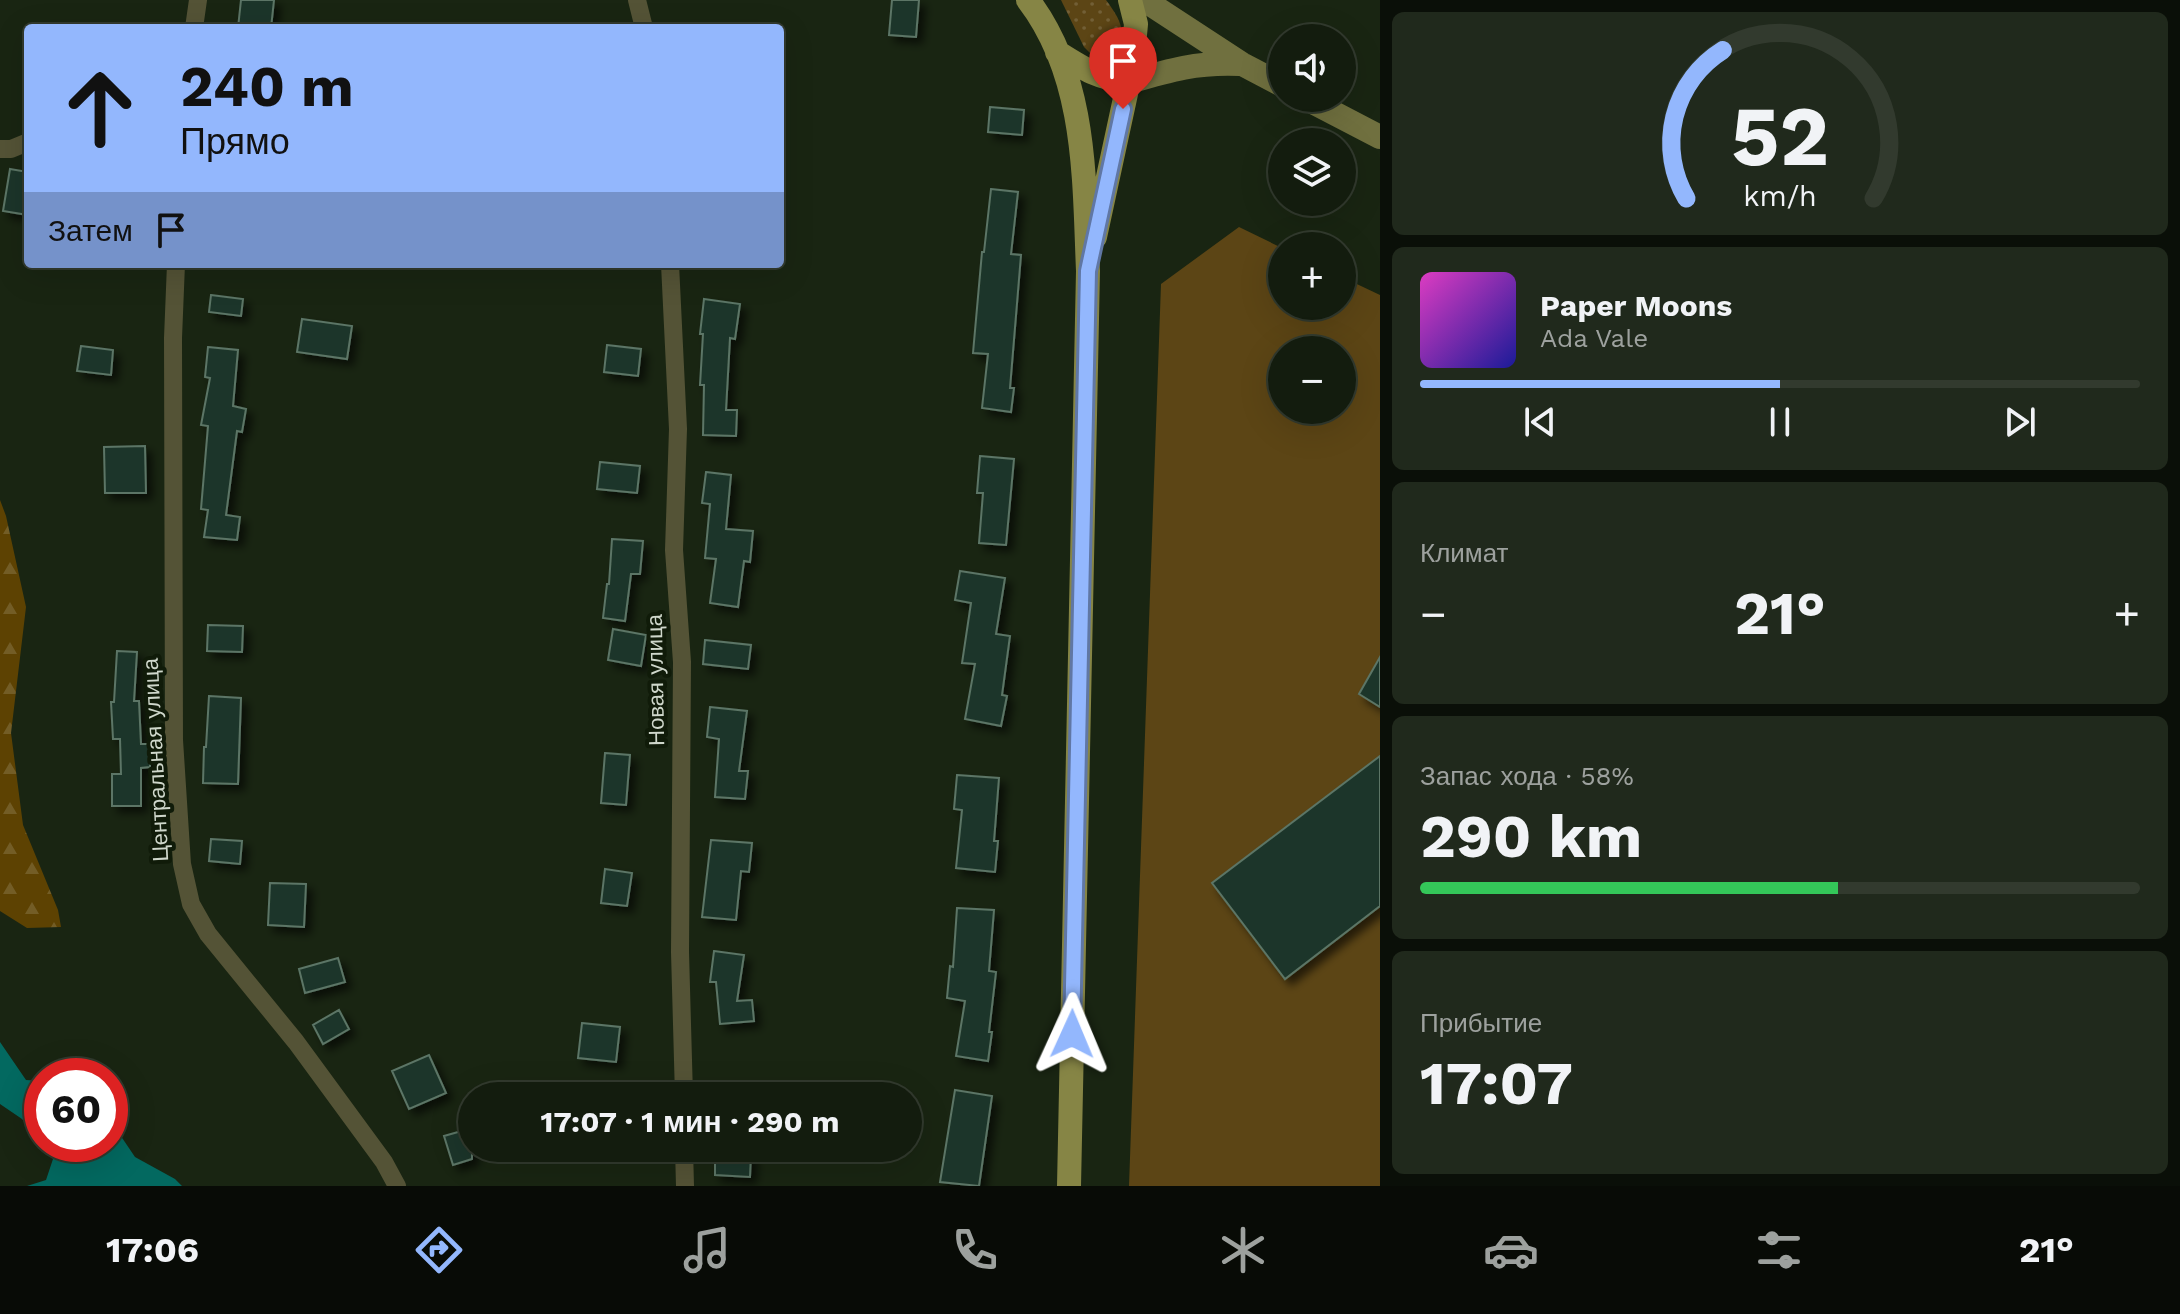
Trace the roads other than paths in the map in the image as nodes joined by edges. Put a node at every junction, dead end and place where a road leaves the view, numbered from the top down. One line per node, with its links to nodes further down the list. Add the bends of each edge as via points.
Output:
1 (198, 0): 7 (street)
2 (637, 0): 8 (street)
3 (1028, 0): 9 (main road)
4 (1049, 0): 9 (main road)
5 (1130, 0): 12 (main road, via 1136,24)
6 (1144, 0): 10 (main road)
7 (195, 24)
8 (643, 24)
9 (1053, 42): 12 (main road, via 1086,71); 19 (main road, via 1077,117)
10 (1242, 64): 11 (main road); 12 (main road, via 1191,65)
11 (1268, 78)
12 (1129, 82): 19 (main road)
13 (1332, 112): 14 (main road)
14 (1380, 137)
15 (24, 144): 16 (street)
16 (0, 149)
17 (176, 268): 22 (street, Центральная улица, via 174,740 182,864 191,904)
18 (670, 268): 20 (street, Новая улица, via 678,429 674,550 682,662)
19 (1088, 271): 24 (main road)
20 (684, 1082)
21 (684, 1162): 23 (street)
22 (397, 1186)
23 (685, 1186)
24 (1069, 1186)

